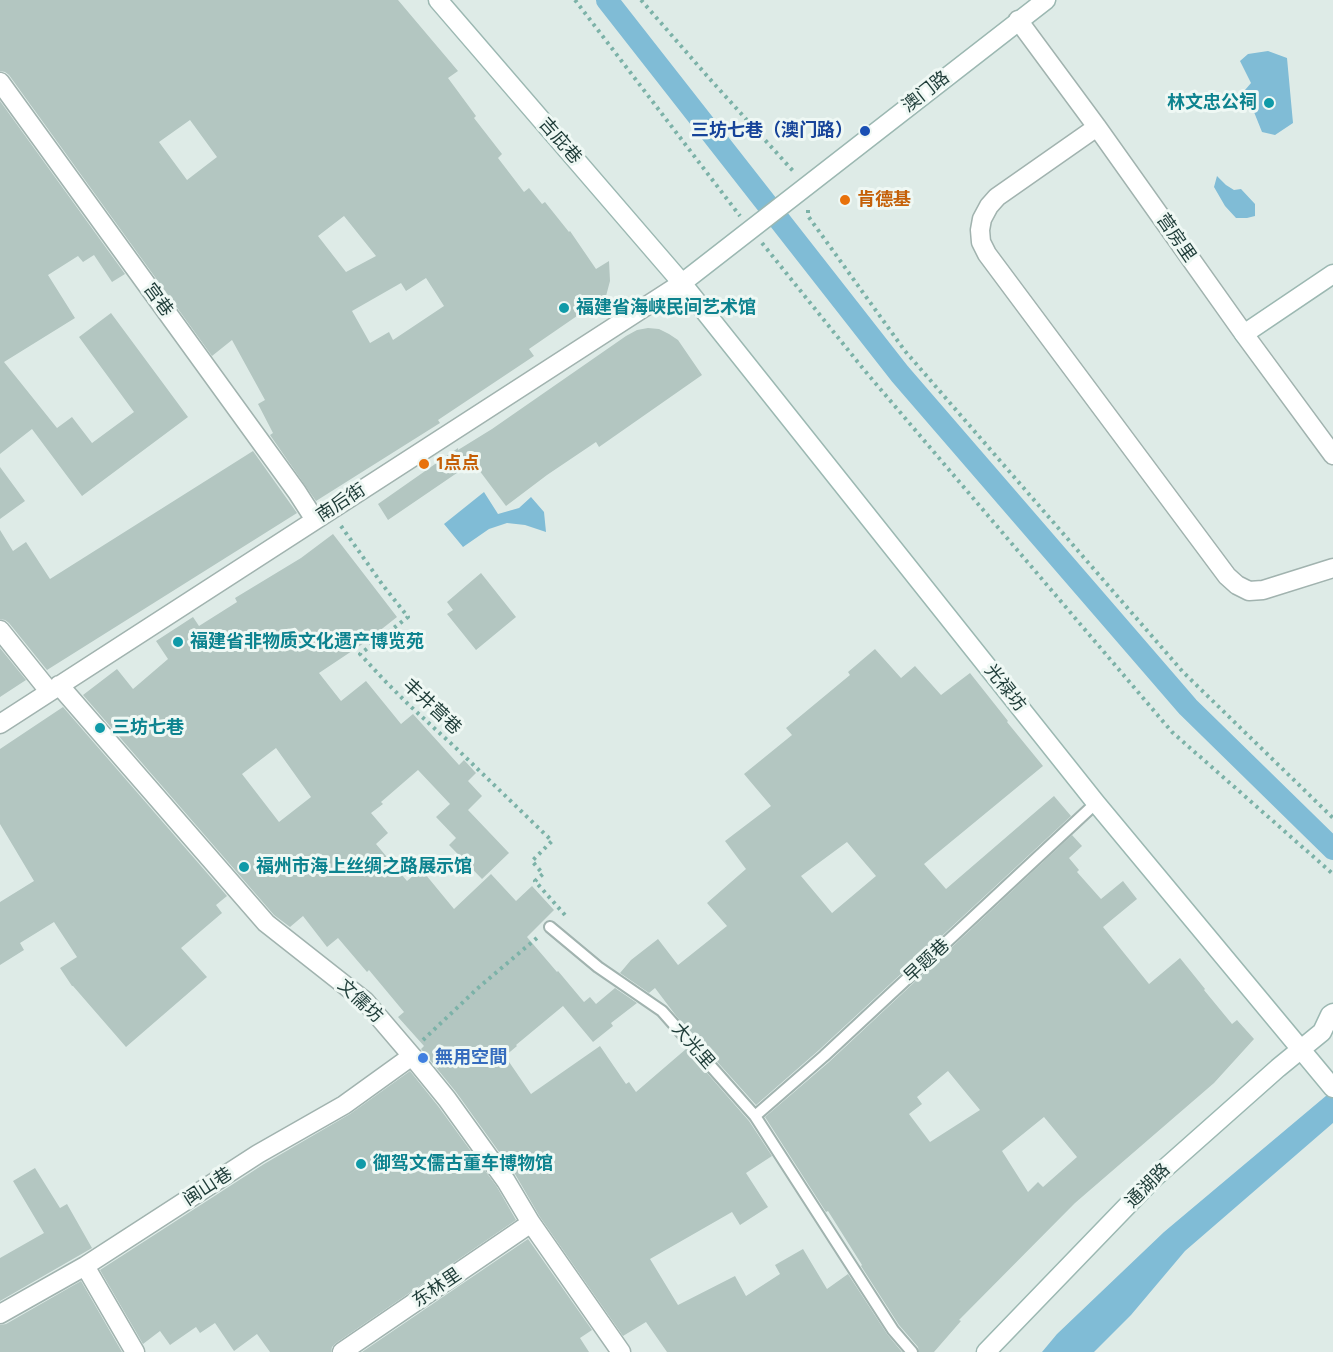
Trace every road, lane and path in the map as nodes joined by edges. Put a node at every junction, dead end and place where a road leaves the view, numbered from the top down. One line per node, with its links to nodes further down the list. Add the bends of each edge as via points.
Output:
1 (438, 0): 11 (street, 吉庇巷)
2 (575, 0): 9 (path)
3 (641, 0): 8 (path)
4 (1046, 0): 5 (street, 澳门路)
5 (1018, 21): 7 (street, 营房里); 8 (street, 澳门路)
6 (0, 82): 14 (street, 宫巷, via 297,492)
7 (1097, 127): 12 (street, 营房里); 15 (street, via 989,206 980,230 987,254 1227,576 1249,591 1263,590)
8 (807, 186): 9 (street, 澳门路); 20 (path, via 808,216 905,351 1183,672)
9 (750, 230): 11 (street); 21 (path, via 1172,732)
10 (1333, 274): 12 (street)
11 (682, 283): 14 (street, 南后街); 19 (street, 光禄坊)
12 (1244, 334): 13 (street, 营房里)
13 (1333, 455)
14 (323, 515): 17 (street, 南后街); 22 (path, 丰井营巷, via 408,617 360,654 552,841 532,861 543,874 536,881)
15 (1333, 568)
16 (0, 630): 17 (street, 文儒坊)
17 (54, 688): 18 (street, 南后街); 27 (street, 文儒坊, via 266,923 365,1001)
18 (0, 724)
19 (1096, 803): 26 (street, 光禄坊); 29 (lane, 早题巷)
20 (1333, 818)
21 (1333, 874)
22 (565, 915)
23 (549, 927): 27 (path, via 478,988); 29 (lane, 大光里, via 662,1011)
24 (1333, 1012): 25 (street, 通湖路)
25 (1328, 1031): 26 (street, 通湖路)
26 (1300, 1049): 28 (street, 光禄坊); 37 (street, 通湖路, via 1154,1178)
27 (412, 1056): 30 (street, 文儒坊, via 506,1181); 31 (street, 闽山巷, via 344,1105 258,1154)
28 (1333, 1087)
29 (755, 1116): 36 (lane, 大光里, via 893,1330)
30 (531, 1223): 34 (street, 东林里); 35 (street, 文儒坊)
31 (85, 1266): 32 (street, 闽山巷); 33 (street)
32 (0, 1314)
33 (135, 1352)
34 (342, 1352)
35 (621, 1352)
36 (912, 1352)
37 (986, 1352)

